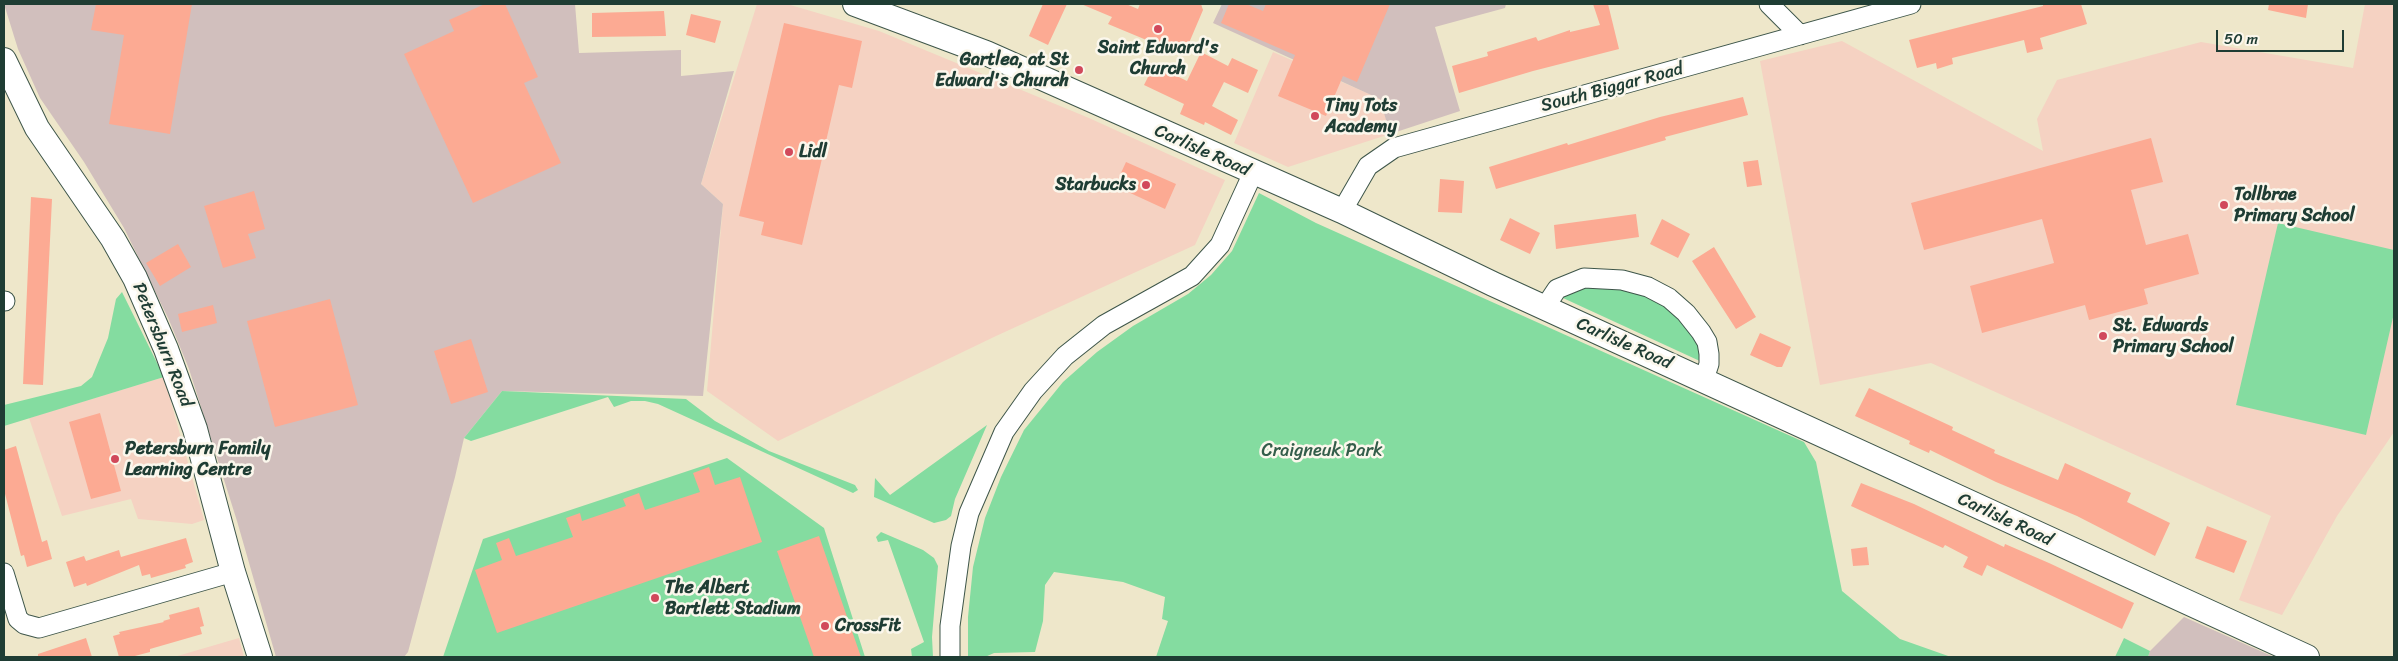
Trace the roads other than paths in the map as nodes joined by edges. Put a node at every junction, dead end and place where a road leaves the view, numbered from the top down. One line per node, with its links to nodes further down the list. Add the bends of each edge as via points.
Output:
1 (855, 4): 7 (main road, Carlisle Road, via 986,53)
2 (1768, 4): 4 (street)
3 (1911, 4): 4 (street, South Biggar Road)
4 (1800, 35): 8 (street, South Biggar Road, via 1394,148 1368,166)
5 (4, 60): 6 (main road, Petersburn Road)
6 (9, 86): 11 (main road, Petersburn Road, via 113,239 134,278 166,349 195,429)
7 (1252, 173): 8 (main road, Carlisle Road); 15 (street, via 1220,244 1192,276 1104,325 1071,351 1033,391 1004,432 969,514 961,546 950,626)
8 (1342, 212): 9 (main road, Carlisle Road)
9 (1545, 307): 10 (main road, Carlisle Road); 10 (street, via 1557,289 1584,278 1622,280 1648,287 1669,298 1701,332 1709,354)
10 (1704, 379): 16 (main road, Carlisle Road)
11 (233, 572): 13 (street, via 39,628 24,624); 14 (main road, Petersburn Road)
12 (4, 573): 13 (street)
13 (9, 612)
14 (260, 657)
15 (950, 657)
16 (2308, 657)

